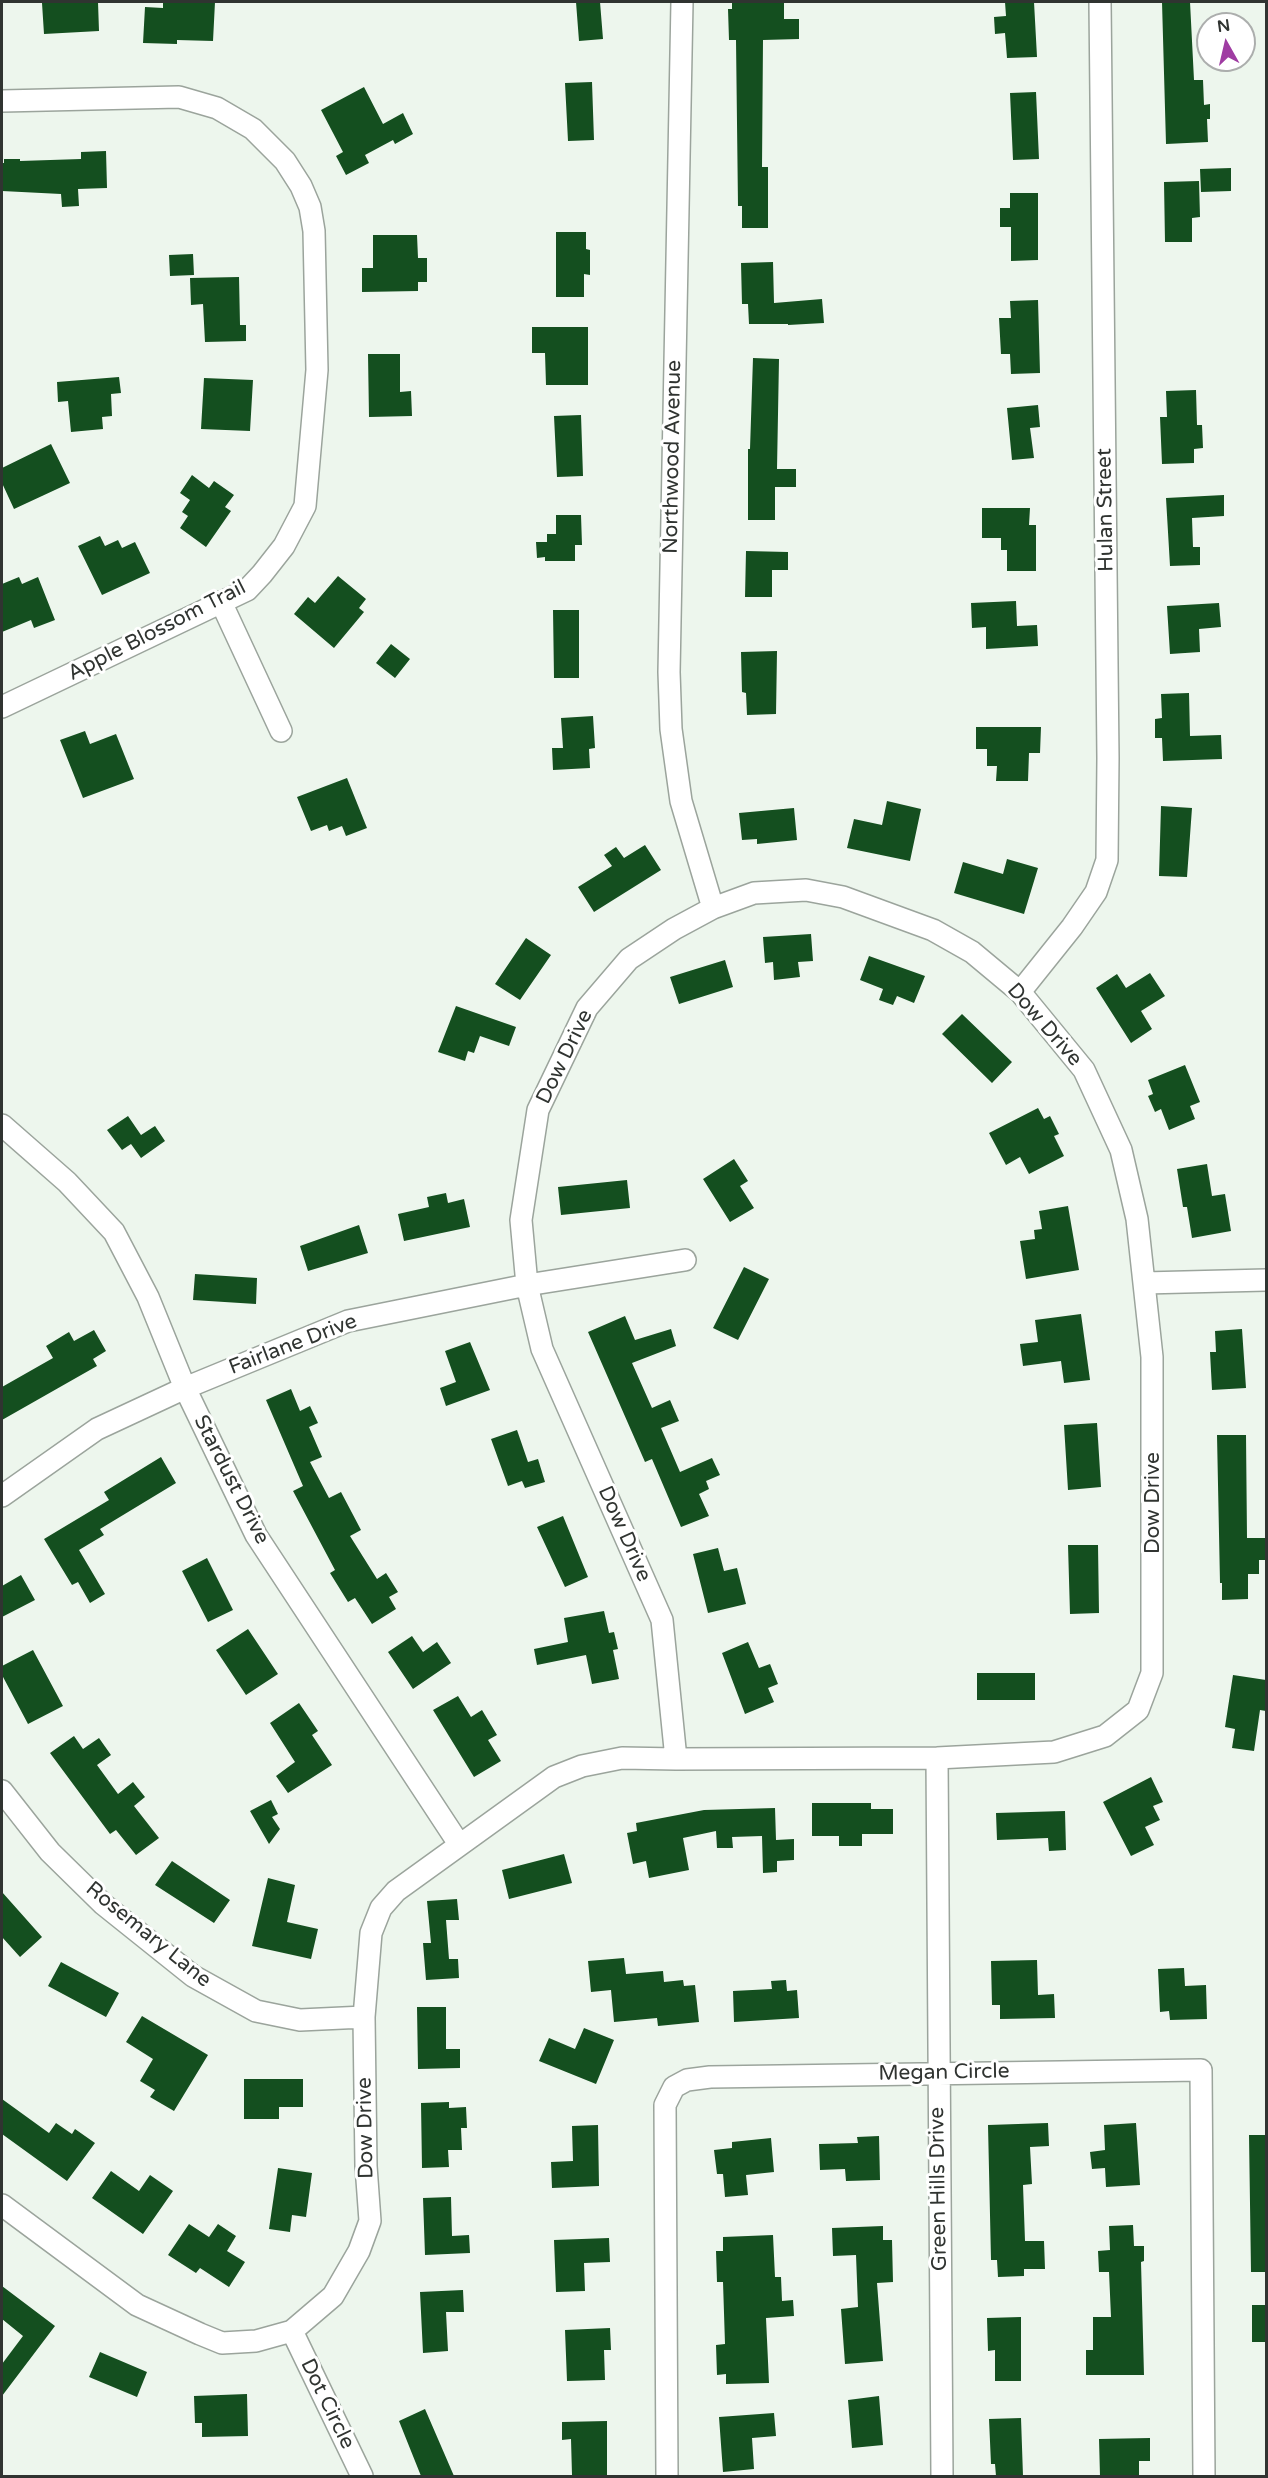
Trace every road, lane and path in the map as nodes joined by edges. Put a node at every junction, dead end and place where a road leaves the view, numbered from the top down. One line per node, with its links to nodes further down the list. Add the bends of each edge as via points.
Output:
1 (682, 2): 7 (street, Northwood Avenue, via 669,672 671,729 681,801)
2 (1100, 2): 8 (street, Hulan Street, via 1107,860 1096,892)
3 (2, 101): 4 (street, Apple Blossom Trail, via 179,97 217,108 253,129 285,161 301,186 314,231 317,370 305,506 284,546 262,574 247,590)
4 (221, 602): 5 (street, Apple Blossom Trail); 6 (street)
5 (2, 707)
6 (280, 730)
7 (713, 908): 8 (street, Dow Drive, via 754,893 806,890 843,897 933,930 972,952); 13 (street, Dow Drive, via 629,959 587,1008 538,1110 521,1220)
8 (1020, 992): 12 (street, Dow Drive, via 1084,1071 1121,1150 1137,1219)
9 (2, 1125): 14 (street, Stardust Drive, via 67,1182 114,1232 148,1298)
10 (685, 1260): 13 (street, Fairlane Drive)
11 (1266, 1280): 12 (street)
12 (1144, 1283): 16 (street, Dow Drive, via 1152,1357 1154,1631 1152,1673 1138,1710 1106,1736 1054,1752)
13 (527, 1285): 14 (street, Fairlane Drive, via 348,1321); 17 (street, Dow Drive, via 542,1349 662,1620)
14 (184, 1388): 15 (street, Fairlane Drive, via 97,1429); 19 (street, Stardust Drive, via 256,1535)
15 (2, 1496)
16 (937, 1758): 17 (street, Dow Drive); 21 (street, Green Hills Drive)
17 (676, 1759): 19 (street, Dow Drive, via 622,1758 582,1766 554,1777)
18 (2, 1791): 20 (street, Rosemary Lane, via 50,1852 95,1896 193,1976 255,2012 300,2020)
19 (459, 1844): 20 (street, Dow Drive, via 396,1891 381,1908 371,1933)
20 (364, 2017): 23 (street, Dow Drive, via 370,2221 359,2251 333,2296)
21 (938, 2073): 25 (street, Megan Circle, via 710,2077 687,2080 674,2087 665,2105); 26 (street, Green Hills Drive); 27 (street, Megan Circle, via 1201,2070)
22 (2, 2205): 23 (street, Dow Drive, via 137,2305 200,2334 222,2343 256,2342)
23 (292, 2331): 24 (street, Dot Circle)
24 (362, 2476)
25 (667, 2476)
26 (942, 2476)
27 (1204, 2476)

